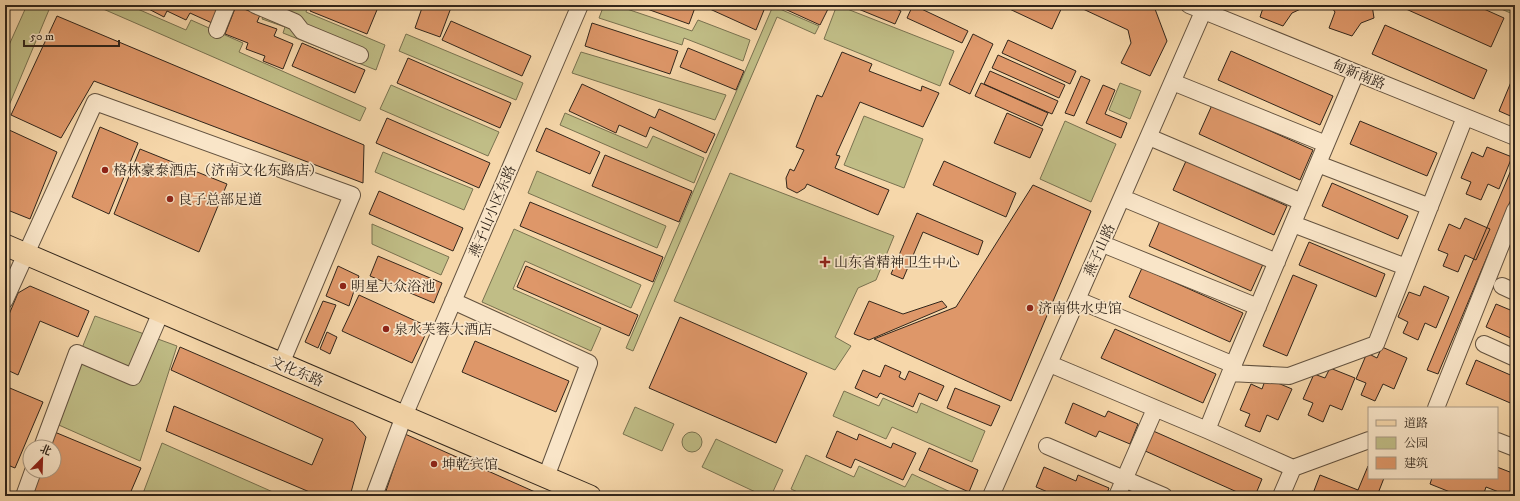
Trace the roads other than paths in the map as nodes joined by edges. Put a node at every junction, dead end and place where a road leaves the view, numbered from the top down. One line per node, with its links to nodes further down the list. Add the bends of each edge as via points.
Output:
1 (227, 5): 6 (street)
2 (255, 5): 7 (street, via 295,22 302,31)
3 (580, 5): 26 (street, 燕子山小区东路)
4 (1189, 5): 5 (street, 甸新南路)
5 (1209, 9): 8 (street, 甸新南路); 9 (street, 燕子山路); 51 (street, 燕子山路)
6 (217, 30)
7 (360, 55)
8 (1356, 73): 10 (street, 甸新南路); 13 (street)
9 (1180, 85): 12 (street, 燕子山路); 13 (street)
10 (1465, 117): 11 (street, 甸新南路); 17 (street)
11 (1515, 137)
12 (1156, 140): 15 (street, 燕子山路); 16 (street)
13 (1326, 144): 14 (street)
14 (1318, 164): 16 (street); 17 (street)
15 (1130, 201): 21 (street, 燕子山路); 23 (street)
16 (1302, 202): 19 (street)
17 (1430, 207): 24 (street)
18 (1515, 210): 35 (street)
19 (1293, 224): 23 (street); 24 (street)
20 (5, 246): 22 (main road, 文化东路)
21 (1110, 247): 27 (street, 燕子山路); 28 (street)
22 (25, 254): 25 (street); 29 (main road, 文化东路); 32 (street, via 95,102 352,195)
23 (1277, 262): 28 (street)
24 (1406, 267): 34 (street, via 1376,344 1289,376)
25 (5, 300)
26 (453, 302): 37 (street, 燕子山小区东路); 45 (street, via 588,362)
27 (1085, 303): 33 (street, 燕子山路); 34 (street)
28 (1258, 307): 34 (street)
29 (161, 312): 32 (main road, 文化东路); 39 (street, via 133,377 77,353)
30 (1484, 344): 31 (street)
31 (1515, 358)
32 (281, 364): 37 (main road, 文化东路)
33 (1057, 367): 36 (street); 52 (street, 燕子山路)
34 (1232, 369): 38 (street)
35 (1436, 407)
36 (1155, 409): 38 (street); 47 (street)
37 (404, 416): 45 (main road, 文化东路); 49 (street, 燕子山小区东路)
38 (1207, 430): 44 (street)
39 (45, 439)
40 (1368, 440): 44 (street)
41 (1498, 441): 43 (street)
42 (1047, 446): 47 (street)
43 (1515, 448)
44 (1293, 468): 55 (street)
45 (546, 477): 50 (main road, 文化东路)
46 (30, 479): 48 (street)
47 (1124, 479): 53 (street); 54 (street)
48 (24, 496)
49 (374, 496)
50 (590, 496)
51 (991, 496)
52 (1001, 496)
53 (1117, 496)
54 (1164, 496)
55 (1281, 496)

